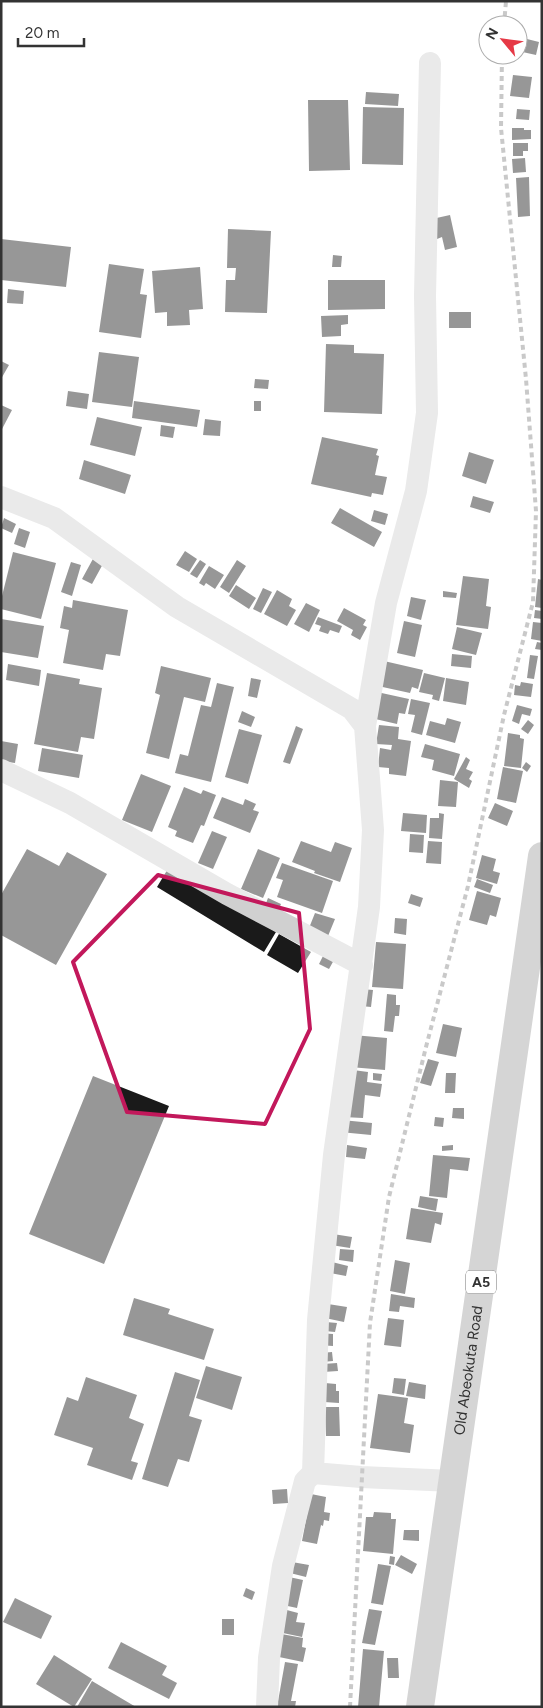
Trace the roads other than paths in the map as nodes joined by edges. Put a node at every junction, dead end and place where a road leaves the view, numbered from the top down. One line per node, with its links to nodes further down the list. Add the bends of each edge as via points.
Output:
1 (430, 63): 3 (street, via 425,296 427,413 416,491 386,603)
2 (1, 497): 3 (street, via 54,518 177,606 352,709)
3 (365, 726): 6 (street, via 373,830)
4 (1, 770): 6 (street, via 70,804 227,894)
5 (542, 856): 8 (highway, Old Abeokuta Road / A5)
6 (362, 965): 7 (street, via 334,1155 320,1301)
7 (313, 1473): 8 (street); 9 (street, via 306,1481 283,1566 269,1658)
8 (453, 1482): 10 (highway, Old Abeokuta Road / A5)
9 (267, 1707)
10 (420, 1707)

